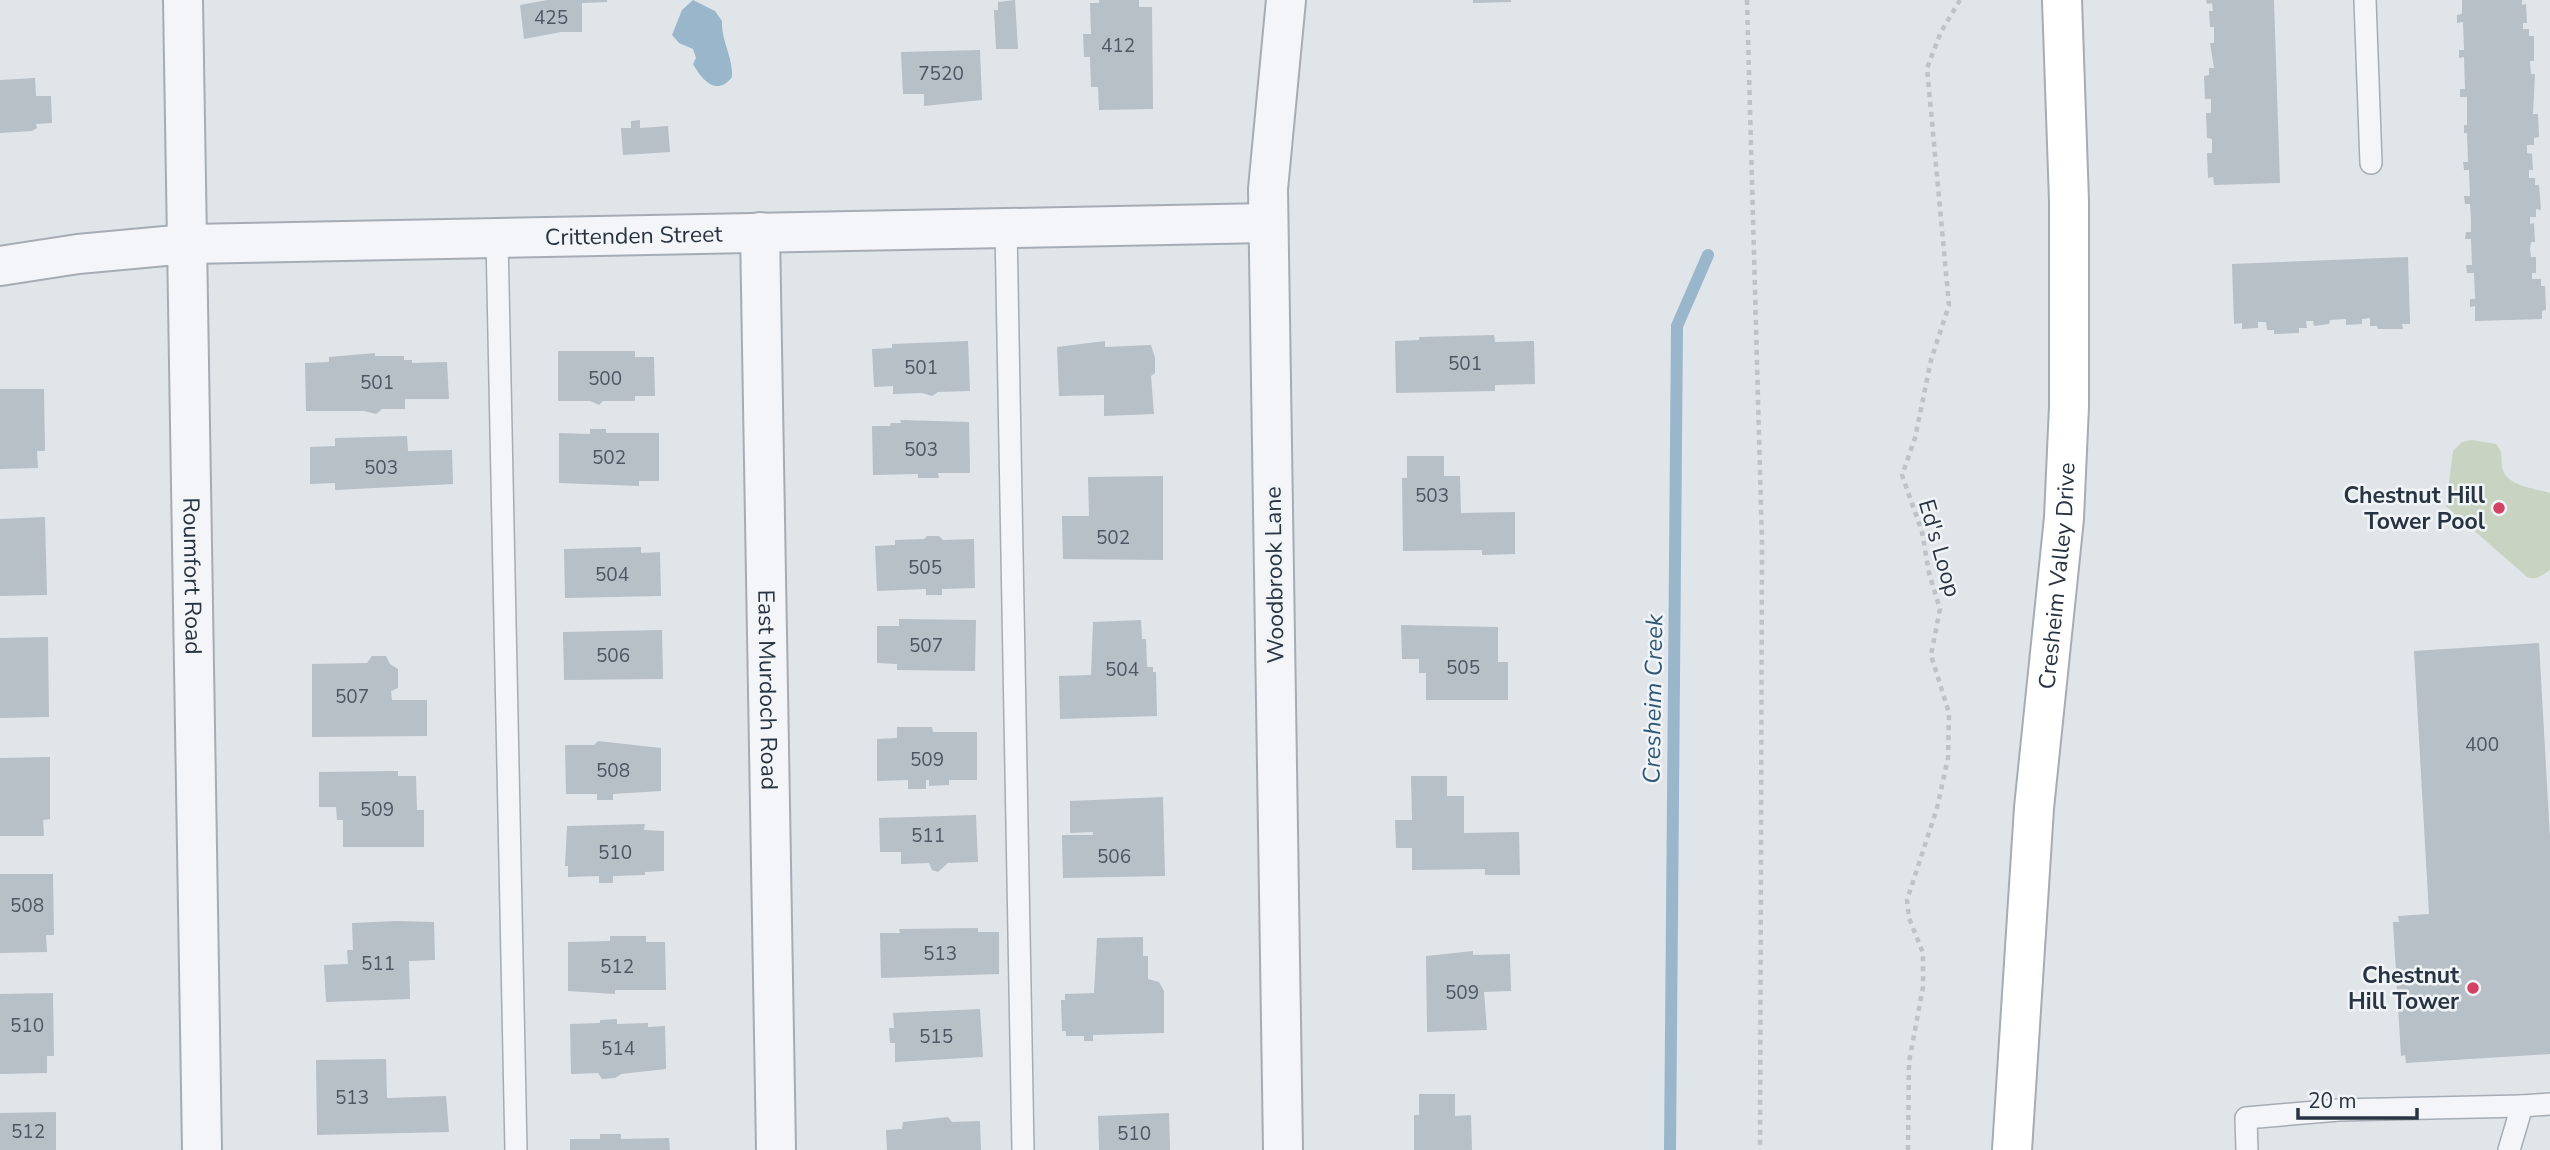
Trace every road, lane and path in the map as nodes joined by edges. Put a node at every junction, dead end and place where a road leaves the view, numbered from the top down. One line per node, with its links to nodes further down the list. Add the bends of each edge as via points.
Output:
1 (183, 0): 12 (street, Roumfort Road)
2 (1286, 0): 8 (street, Woodbrook Lane)
3 (1747, 0): 21 (path, via 1762,544)
4 (1961, 0): 22 (path, Ed's Loop, via 1941,32 1927,68 1948,305 1931,360 1916,438 1902,475 1922,532 1940,609 1931,655 1949,713 1948,758 1937,808 1907,900 1923,953 1923,987 1909,1062)
5 (2062, 0): 23 (main road, Cresheim Valley Drive, via 2069,406 2064,518 2034,808)
6 (2365, 0): 7 (lane)
7 (2371, 163)
8 (1268, 223): 9 (street, Crittenden Street); 20 (street, Woodbrook Lane)
9 (1006, 228): 10 (street, Crittenden Street); 19 (lane)
10 (760, 232): 11 (street, Crittenden Street); 18 (street, East Murdoch Road)
11 (497, 238): 12 (street, Crittenden Street); 17 (lane)
12 (187, 244): 13 (street, Crittenden Street); 16 (street, Roumfort Road)
13 (0, 266)
14 (2550, 1104): 15 (lane)
15 (2522, 1106): 24 (lane, via 2339,1110 2246,1118); 25 (lane)
16 (202, 1150)
17 (516, 1150)
18 (776, 1150)
19 (1023, 1150)
20 (1283, 1150)
21 (1760, 1150)
22 (1908, 1150)
23 (2012, 1150)
24 (2247, 1150)
25 (2509, 1150)

